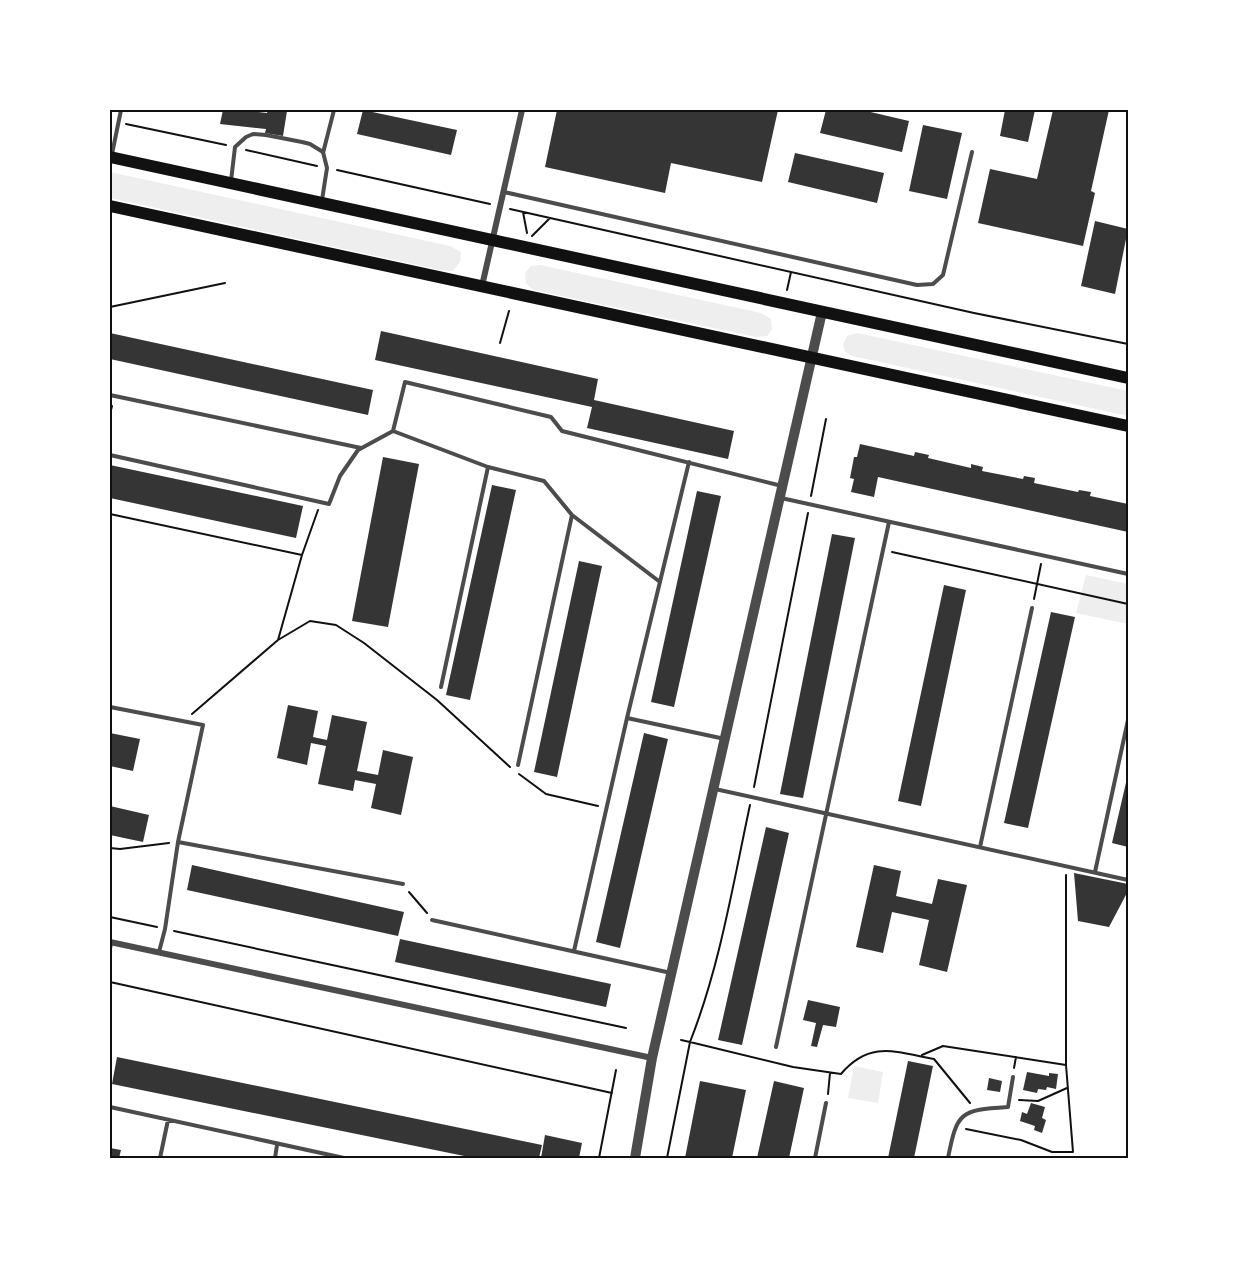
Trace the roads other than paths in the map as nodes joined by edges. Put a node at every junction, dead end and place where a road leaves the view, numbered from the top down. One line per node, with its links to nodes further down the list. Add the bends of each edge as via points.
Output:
1 (121, 110): 6 (lane)
2 (334, 110): 4 (lane)
3 (522, 110): 8 (street)
4 (323, 152): 7 (lane, via 310,144 253,134 235,147); 9 (lane, via 327,168)
5 (972, 152): 8 (lane, via 943,275 933,284 917,285)
6 (110, 157): 7 (main road)
7 (231, 183): 9 (main road)
8 (503, 192): 11 (street)
9 (321, 204): 11 (main road)
10 (110, 206): 12 (main road)
11 (492, 240): 12 (street); 13 (main road)
12 (482, 286): 14 (main road)
13 (822, 312): 14 (street); 15 (main road)
14 (812, 358): 17 (main road); 23 (street)
15 (1128, 378)
16 (110, 395): 19 (lane)
17 (1128, 426)
18 (393, 431): 19 (lane); 21 (lane, via 405,382 551,417 562,431); 22 (lane)
19 (362, 448): 20 (lane, via 340,476 329,504)
20 (110, 455)
21 (689, 462): 23 (lane); 28 (lane)
22 (488, 467): 25 (lane, via 544,481); 30 (lane)
23 (783, 486): 24 (street)
24 (780, 498): 26 (lane); 34 (street)
25 (572, 515): 28 (lane); 35 (lane)
26 (889, 522): 27 (lane); 37 (lane)
27 (1128, 574)
28 (660, 582): 32 (lane)
29 (1032, 608): 39 (lane)
30 (441, 687)
31 (110, 707): 38 (lane, via 203,725)
32 (627, 718): 34 (lane); 45 (lane)
33 (1128, 720): 40 (lane)
34 (725, 739): 36 (street)
35 (518, 765)
36 (714, 789): 37 (lane); 47 (street)
37 (827, 814): 39 (lane); 48 (lane)
38 (178, 842): 42 (lane); 46 (lane)
39 (980, 847): 40 (lane)
40 (1095, 873): 41 (lane)
41 (1128, 880)
42 (403, 884)
43 (432, 920): 45 (lane)
44 (110, 945): 46 (street)
45 (574, 951): 47 (lane)
46 (158, 953): 49 (street)
47 (672, 973): 49 (street)
48 (776, 1047)
49 (652, 1058): 58 (street)
50 (1013, 1077): 60 (lane, via 1008,1107 975,1109 954,1126)
51 (826, 1103): 59 (lane)
52 (110, 1107): 53 (lane)
53 (168, 1120): 54 (lane); 55 (lane)
54 (277, 1145): 56 (lane); 57 (lane)
55 (160, 1158)
56 (275, 1158)
57 (344, 1158)
58 (634, 1158)
59 (815, 1158)
60 (948, 1158)

